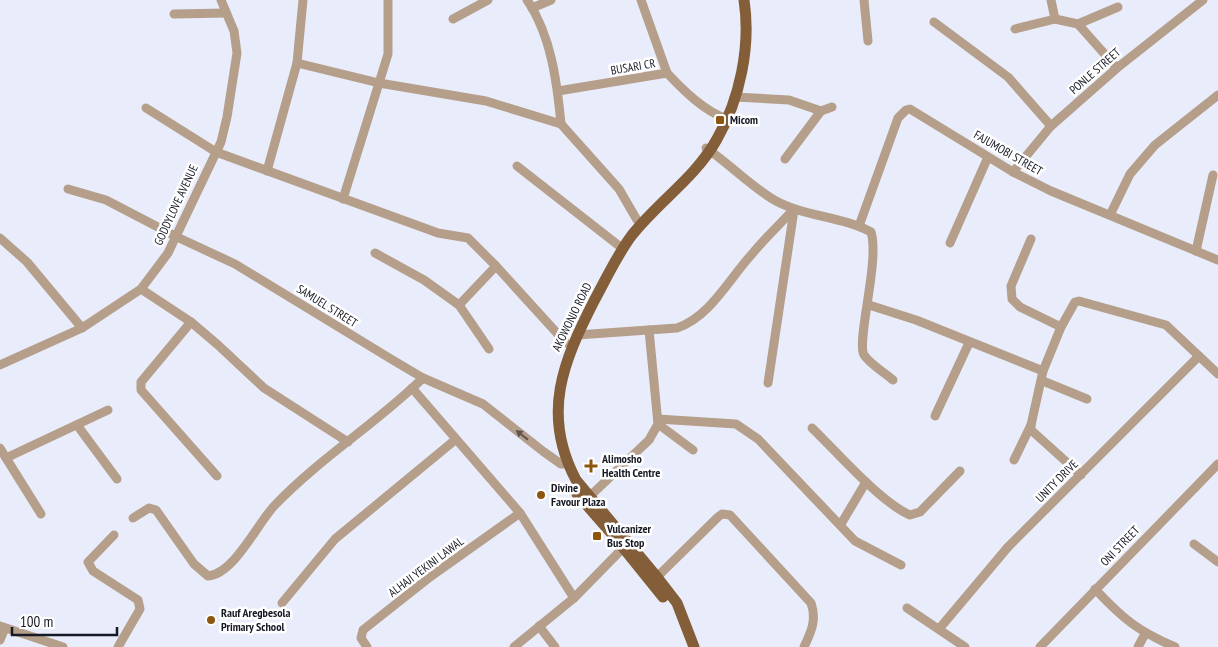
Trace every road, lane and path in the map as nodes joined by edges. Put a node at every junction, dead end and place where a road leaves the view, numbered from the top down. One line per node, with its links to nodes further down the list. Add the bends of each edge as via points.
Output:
1 (221, 0): 14 (street, GODDYLOVE AVENUE)
2 (303, 0): 22 (street)
3 (388, 0): 25 (street, via 388,54)
4 (488, 0): 17 (street)
5 (551, 0): 12 (street)
6 (641, 0): 24 (street)
7 (737, 0): 32 (main road, AKOWONJO ROAD, via 739,42)
8 (744, 0): 28 (main road, AKOWONJO ROAD, via 746,46)
9 (864, 0): 21 (street)
10 (1051, 0): 16 (street)
11 (1203, 0): 23 (street, PONLE STREET)
12 (530, 4): 26 (street, via 548,50)
13 (1118, 7): 19 (street)
14 (226, 13): 15 (street); 36 (street, GODDYLOVE AVENUE, via 234,31 237,53 227,117)
15 (174, 14)
16 (1055, 19): 19 (street); 20 (street)
17 (453, 20)
18 (934, 22): 34 (street, via 1008,77)
19 (1078, 24): 23 (street)
20 (1015, 28)
21 (868, 40)
22 (297, 63): 25 (street); 40 (street)
23 (1117, 68): 34 (street, PONLE STREET)
24 (667, 74): 26 (street, BUSARI CR); 32 (street, BUSARI CR, via 681,89)
25 (379, 83): 33 (street, via 486,102); 44 (street)
26 (558, 91): 33 (street)
27 (1218, 95): 46 (street, via 1155,144 1130,174)
28 (735, 96): 31 (street, via 789,100); 32 (main road, AKOWONJO ROAD)
29 (832, 107): 31 (street)
30 (146, 108): 36 (street)
31 (820, 111): 38 (street)
32 (724, 118): 35 (main road, AKOWONJO ROAD)
33 (561, 124): 47 (street, via 619,189)
34 (1050, 126): 41 (street, PONLE STREET)
35 (708, 149): 45 (street, via 775,201); 47 (main road, AKOWONJO ROAD); 65 (main road, AKOWONJO ROAD, via 702,162 632,236)
36 (216, 152): 40 (street); 50 (street, GODDYLOVE AVENUE, via 185,214)
37 (988, 157): 41 (street, FAJUMOBI STREET); 48 (street, FAJUMOBI STREET, via 917,113 906,110 898,118); 52 (street)
38 (785, 159)
39 (517, 166): 53 (street)
40 (267, 171): 44 (street)
41 (1013, 172): 46 (street, FAJUMOBI STREET)
42 (1213, 175): 54 (street)
43 (68, 189): 50 (street, SAMUEL STREET, via 106,200)
44 (343, 199): 57 (street, via 438,233 468,238)
45 (794, 209): 48 (street); 64 (street, via 752,253 701,315 690,324 677,328); 75 (street)
46 (1110, 215): 54 (street, FAJUMOBI STREET)
47 (637, 220): 53 (main road, AKOWONJO ROAD)
48 (860, 226): 59 (street, via 871,232 874,243)
49 (0, 238): 63 (street, via 27,262)
50 (177, 238): 58 (street, GODDYLOVE AVENUE); 73 (street, SAMUEL STREET, via 235,264)
51 (1031, 239): 62 (street, via 1011,286 1012,299 1020,307)
52 (950, 243)
53 (618, 245): 66 (main road, AKOWONJO ROAD)
54 (1196, 251): 56 (street, FAJUMOBI STREET)
55 (375, 253): 60 (street, via 424,280)
56 (1218, 260)
57 (496, 266): 60 (street); 66 (street)
58 (141, 289): 61 (street); 63 (street, GODDYLOVE AVENUE)
59 (869, 304): 67 (street); 74 (street, via 862,345 864,355)
60 (459, 305): 68 (street)
61 (191, 322): 85 (street, via 264,388); 94 (street, via 141,382 141,390)
62 (1061, 327): 69 (street, via 1071,308 1079,301 1166,325); 72 (street)
63 (82, 328): 70 (street, GODDYLOVE AVENUE)
64 (649, 330): 65 (street); 80 (street)
65 (577, 335): 90 (main road, AKOWONJO ROAD, via 563,369 558,399)
66 (566, 343): 90 (main road, AKOWONJO ROAD, via 554,396 555,442)
67 (969, 343): 72 (street); 79 (street)
68 (489, 349)
69 (1199, 356): 71 (street); 93 (street, UNITY DRIVE)
70 (0, 366)
71 (1218, 374)
72 (1043, 376): 77 (street); 81 (street)
73 (423, 378): 76 (street); 90 (street, SAMUEL STREET, one-way to 73, via 483,404)
74 (893, 380)
75 (768, 383)
76 (412, 388): 84 (street); 85 (street)
77 (1087, 399)
78 (108, 410): 82 (street)
79 (935, 416)
80 (658, 422): 87 (street); 97 (street, via 649,440); 101 (street, via 736,424 744,428)
81 (1031, 424): 89 (street); 93 (street, via 1031,430)
82 (77, 425): 88 (street); 95 (street)
83 (812, 428): 96 (street)
84 (455, 440): 98 (street); 110 (street, via 335,539)
85 (348, 442): 100 (street, via 274,506 233,561 216,575 208,576 194,564 156,510 149,508)
86 (0, 448): 88 (street)
87 (693, 450)
88 (6, 458): 99 (street)
89 (1014, 460)
90 (564, 464): 97 (main road, AKOWONJO ROAD); 104 (main road, AKOWONJO ROAD, via 582,501)
91 (1218, 464): 108 (street, ONI STREET)
92 (960, 471): 96 (street, via 920,512 910,516)
93 (1081, 475): 114 (street, UNITY DRIVE, via 1008,547)
94 (217, 476)
95 (117, 479)
96 (866, 482): 101 (street)
97 (589, 497): 104 (main road, AKOWONJO ROAD)
98 (520, 513): 109 (street); 119 (street, ALHAJI YEKINI LAWAL, via 363,630 361,638)
99 (41, 514)
100 (133, 518)
101 (840, 524): 106 (street, via 855,541)
102 (114, 535): 118 (street, via 88,562 93,570 138,600 140,609)
103 (1194, 544): 105 (street)
104 (625, 545): 107 (main road, AKOWONJO ROAD); 109 (street); 122 (main road, AKOWONJO ROAD, via 670,608)
105 (1218, 562)
106 (902, 566)
107 (657, 577): 123 (main road, AKOWONJO ROAD, via 676,604); 124 (street, via 718,517 726,513 811,603 814,623)
108 (1095, 589): 115 (street, via 1120,617); 126 (street, ONI STREET)
109 (574, 598): 112 (street)
110 (282, 604)
111 (907, 608): 114 (street)
112 (539, 626): 120 (street); 121 (street)
113 (3, 627): 116 (street); 117 (street)
114 (939, 629): 125 (street)
115 (1145, 634): 127 (street); 128 (street)
116 (0, 640)
117 (63, 647)
118 (118, 647)
119 (367, 647)
120 (514, 647)
121 (555, 647)
122 (687, 647)
123 (694, 647)
124 (804, 647)
125 (965, 647)
126 (1040, 647)
127 (1138, 647)
128 (1175, 647)

